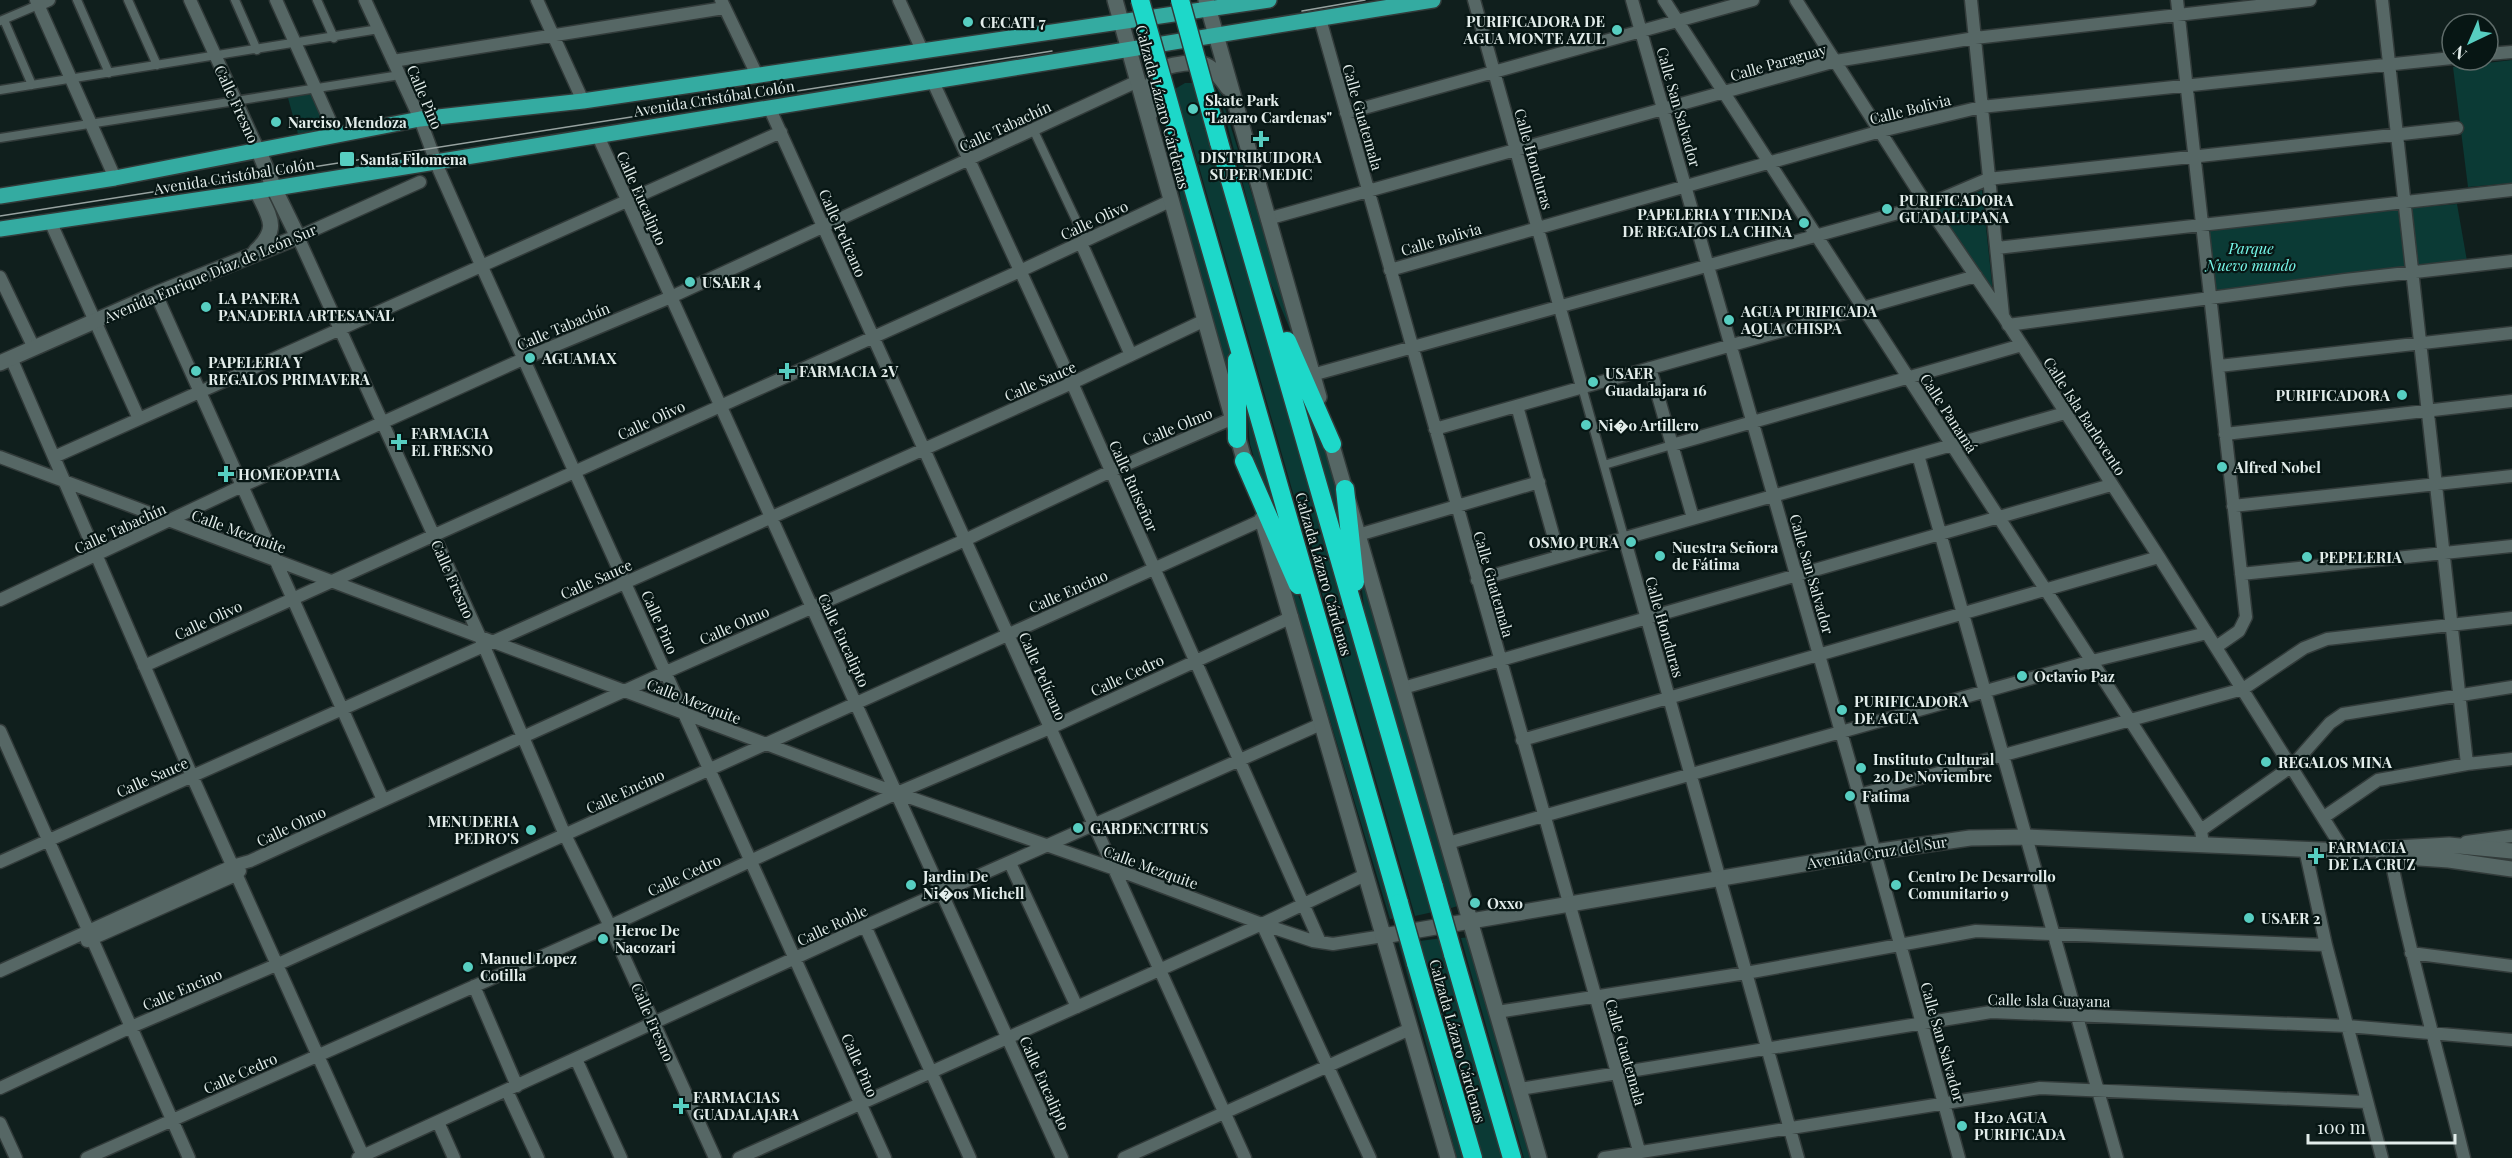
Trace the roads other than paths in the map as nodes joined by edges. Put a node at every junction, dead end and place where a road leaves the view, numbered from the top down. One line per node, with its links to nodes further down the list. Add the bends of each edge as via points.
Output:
1 (77, 0): 52 (street)
2 (128, 0): 49 (street)
3 (235, 0): 42 (street)
4 (276, 0): 40 (street)
5 (317, 0): 38 (street)
6 (365, 0): 33 (street, Calle Pino)
7 (537, 0): 36 (street)
8 (899, 0): 43 (street)
9 (1115, 0): 31 (main road, Calzada Lázaro Cárdenas)
10 (1140, 0): 131 (highway, Calzada Lázaro Cárdenas, bridge)
11 (1180, 0): 117 (highway, Calzada Lázaro Cárdenas, bridge)
12 (1267, 0): 26 (main road, Avenida Cristóbal Colón); 34 (main road, via 1254,14)
13 (1433, 0): 28 (main road, Avenida Cristóbal Colón)
14 (1473, 0): 51 (street, Calle Honduras)
15 (1632, 0): 35 (street, Calle San Salvador)
16 (1664, 0): 30 (street, Calle Panamá)
17 (1753, 0): 30 (street)
18 (1796, 0): 48 (street, Calle Isla Barlovento)
19 (1971, 0): 39 (street)
20 (2176, 0): 27 (street)
21 (2310, 0): 27 (street, Calle Paraguay)
22 (2382, 0): 50 (street)
23 (194, 1): 45 (street, Calle Fresno)
24 (41, 2): 29 (street); 55 (street)
25 (723, 4): 36 (street); 54 (street)
26 (1208, 5): 31 (main road, Avenida Cristóbal Colón); 37 (main road)
27 (2178, 15): 39 (street, Calle Paraguay); 59 (street)
28 (1320, 18): 34 (main road, Avenida Cristóbal Colón); 69 (street, Calle Guatemala)
29 (2, 21): 58 (street)
30 (1677, 21): 35 (street); 62 (street, Calle Panamá)
31 (1121, 23): 32 (main road, Avenida Cristóbal Colón); 41 (main road, Calzada Lázaro Cárdenas)
32 (1095, 26): 43 (main road, Avenida Cristóbal Colón); 44 (main road, via 1104,36)
33 (379, 30): 38 (street); 47 (street, Calle Pino)
34 (1247, 30): 37 (main road, Avenida Cristóbal Colón)
35 (1641, 31): 51 (street); 68 (street, Calle San Salvador)
36 (553, 35): 47 (street); 65 (street)
37 (1216, 35): 41 (main road, Avenida Cristóbal Colón); 63 (main road)
38 (334, 38): 40 (street)
39 (1975, 38): 48 (street, Calle Paraguay); 67 (street)
40 (296, 44): 42 (street); 60 (street)
41 (1129, 49): 44 (main road, Avenida Cristóbal Colón); 56 (main road, Calzada Lázaro Cárdenas)
42 (257, 50): 45 (street)
43 (922, 50): 54 (main road, Avenida Cristóbal Colón)
44 (1098, 54): 57 (main road, Avenida Cristóbal Colón)
45 (216, 56): 49 (street); 64 (street, Calle Fresno)
46 (2440, 59): 50 (street, Calle Bolivia)
47 (393, 61): 53 (street, Calle Pino)
48 (1836, 61): 62 (street, Calle Paraguay); 75 (street, Calle Isla Barlovento)
49 (157, 65): 52 (street)
50 (2389, 65): 59 (street, Calle Bolivia); 78 (street)
51 (1494, 72): 69 (street); 82 (street, Calle Honduras)
52 (109, 73): 55 (street)
53 (400, 75): 60 (street); 70 (street, Calle Pino)
54 (757, 75): 65 (main road, Avenida Cristóbal Colón)
55 (71, 79): 58 (street); 71 (street)
56 (1138, 81): 72 (main road, Calzada Lázaro Cárdenas); 74 (street, Calle Tabachín)
57 (933, 82): 66 (main road, Avenida Cristóbal Colón); 84 (street, Calle Ruiseñor)
58 (32, 85): 61 (street)
59 (2186, 85): 67 (street, Calle Bolivia); 83 (street)
60 (316, 88): 64 (street); 77 (street)
61 (0, 90)
62 (1723, 93): 68 (street, Calle Paraguay); 86 (street, Calle Panamá)
63 (1233, 96): 72 (main road, via 1214,71 1200,62 1164,67 1153,79); 100 (main road)
64 (236, 101): 71 (street); 81 (street, Calle Fresno)
65 (583, 101): 70 (main road, Avenida Cristóbal Colón)
66 (769, 107): 76 (street, Calle Pelícano); 79 (main road, Avenida Cristóbal Colón)
67 (1981, 107): 75 (street, Calle Bolivia); 88 (street)
68 (1664, 110): 82 (street, Calle Paraguay); 90 (street, Calle San Salvador)
69 (1346, 113): 94 (street, Calle Guatemala)
70 (420, 119): 77 (main road, Avenida Cristóbal Colón); 85 (street, Calle Pino)
71 (91, 123): 80 (street); 87 (street)
72 (1149, 123): 96 (main road, Calzada Lázaro Cárdenas)
73 (2457, 128): 78 (street)
74 (1033, 129): 84 (street, Calle Tabachín); 108 (street)
75 (1881, 131): 86 (street, Calle Bolivia); 99 (street, Calle Isla Barlovento)
76 (780, 132): 97 (street); 102 (street, Calle Pelícano)
77 (336, 134): 81 (main road, Avenida Cristóbal Colón)
78 (2397, 134): 83 (street); 98 (street)
79 (598, 136): 85 (main road, Avenida Cristóbal Colón); 97 (street, Calle Eucalipto)
80 (0, 138)
81 (258, 149): 87 (main road, Avenida Cristóbal Colón); 91 (main road, Calle Fresno)
82 (1516, 151): 94 (street, Calle Paraguay); 104 (street, Calle Honduras)
83 (2194, 155): 88 (street); 103 (street)
84 (969, 160): 102 (street, Calle Tabachín); 115 (street, Calle Ruiseñor)
85 (436, 162): 91 (main road, Avenida Cristóbal Colón); 113 (street, Calle Pino)
86 (1769, 163): 90 (street, Calle Bolivia); 106 (street, Calle Panamá)
87 (115, 178): 95 (main road, Avenida Cristóbal Colón)
88 (1988, 179): 99 (street); 109 (street)
89 (420, 182): 107 (street, Avenida Enrique Díaz de León Sur)
90 (1686, 186): 104 (street, Calle Bolivia); 112 (street, Calle San Salvador)
91 (274, 188): 93 (main road, Avenida Cristóbal Colón); 107 (main road, Calle Fresno)
92 (2512, 190): 98 (street)
93 (257, 191): 101 (main road, Avenida Cristóbal Colón); 110 (main road, via 272,229)
94 (1368, 191): 100 (street, Calle Paraguay); 114 (street, Calle Guatemala)
95 (0, 196)
96 (1170, 201): 108 (street, Calle Olivo); 125 (main road, Calzada Lázaro Cárdenas)
97 (627, 202): 113 (street); 121 (street, Calle Eucalipto)
98 (2404, 202): 103 (street); 116 (street)
99 (1927, 205): 106 (street); 118 (street, Calle Isla Barlovento)
100 (1267, 219): 142 (main road)
101 (50, 221): 105 (main road, Avenida Cristóbal Colón); 127 (street)
102 (824, 226): 121 (street, Calle Tabachín); 130 (street, Calle Pelícano)
103 (2202, 226): 109 (street); 122 (street)
104 (1537, 228): 114 (street, Calle Bolivia); 124 (street, Calle Honduras)
105 (0, 229)
106 (1817, 236): 112 (street); 123 (street, Calle Panamá)
107 (298, 237): 110 (main road, Avenida Enrique Díaz de León Sur); 128 (street, Calle Fresno)
108 (1084, 242): 115 (street, Calle Olivo); 137 (street)
109 (1997, 248): 126 (street)
110 (251, 256): 120 (main road, Avenida Enrique Díaz de León Sur)
111 (2512, 261): 116 (street)
112 (1708, 265): 124 (street); 133 (street, Calle San Salvador)
113 (482, 267): 128 (street); 138 (street, Calle Pino)
114 (1390, 270): 135 (street, Calle Guatemala)
115 (1020, 271): 130 (street, Calle Olivo); 144 (street, Calle Ruiseñor)
116 (2412, 272): 122 (street); 132 (street)
117 (1258, 273): 159 (highway); 211 (highway, Calzada Lázaro Cárdenas)
118 (1976, 276): 123 (street); 126 (street, Calle Isla Barlovento)
119 (0, 277): 136 (street)
120 (156, 294): 127 (main road, Avenida Enrique Díaz de León Sur); 146 (street)
121 (671, 297): 138 (street, Calle Tabachín); 148 (street, Calle Eucalipto)
122 (2211, 297): 126 (street); 140 (street)
123 (1863, 307): 133 (street); 143 (street, Calle Panamá)
124 (1560, 308): 135 (street); 145 (street, Calle Honduras)
125 (1203, 321): 137 (street, Calle Sauce); 153 (main road, Calzada Lázaro Cárdenas)
126 (2006, 321): 134 (street, Calle Isla Barlovento)
127 (95, 322): 136 (main road, Avenida Enrique Díaz de León Sur); 152 (street)
128 (340, 330): 146 (street); 155 (street, Calle Fresno)
129 (2512, 333): 132 (street)
130 (873, 338): 148 (street, Calle Olivo); 162 (street, Calle Pelícano)
131 (1237, 340): 158 (highway); 216 (highway, Calzada Lázaro Cárdenas)
132 (2419, 342): 140 (street); 150 (street)
133 (1730, 345): 141 (street); 154 (street, Calle San Salvador)
134 (2022, 345): 143 (street); 151 (street, Calle Isla Barlovento)
135 (1412, 347): 142 (street); 156 (street, Calle Guatemala)
136 (34, 348): 139 (main road, Avenida Enrique Díaz de León Sur)
137 (1131, 355): 144 (street, Calle Sauce)
138 (524, 358): 155 (street, Calle Tabachín); 169 (street, Calle Pino)
139 (6, 361): 164 (street)
140 (2219, 366): 157 (street)
141 (1650, 368): 145 (street); 160 (street)
142 (1312, 375): 159 (main road)
143 (1908, 377): 154 (street); 161 (street, Calle Panamá)
144 (1072, 383): 162 (street, Calle Sauce); 168 (street, Calle Ruiseñor)
145 (1582, 387): 149 (street); 167 (street, Calle Honduras)
146 (199, 392): 152 (street); 175 (street)
147 (2512, 401): 150 (street)
148 (720, 404): 169 (street, Calle Olivo); 180 (street, Calle Eucalipto)
149 (1517, 406): 156 (street); 172 (street)
150 (2427, 411): 157 (street); 174 (street)
151 (2065, 413): 161 (street); 173 (street, Calle Isla Barlovento)
152 (139, 418): 164 (street)
153 (1231, 419): 158 (main road, Calzada Lázaro Cárdenas); 168 (street, Calle Olmo)
154 (1753, 422): 160 (street); 177 (street, Calle San Salvador)
155 (383, 423): 175 (street, Calle Tabachín); 186 (street, Calle Fresno)
156 (1435, 429): 178 (street, Calle Guatemala)
157 (2225, 434): 179 (street)
158 (1237, 439): 166 (main road, Calzada Lázaro Cárdenas)
159 (1332, 444): 176 (main road)
160 (1672, 445): 167 (street); 182 (street)
161 (1953, 445): 163 (street); 181 (street, Calle Panamá)
162 (923, 450): 180 (street, Calle Sauce); 189 (street, Calle Pelícano)
163 (1918, 455): 177 (street); 185 (street)
164 (54, 456): 171 (street)
165 (0, 458): 171 (street, Calle Mezquite)
166 (1244, 461): 183 (main road, Calzada Lázaro Cárdenas); 216 (highway)
167 (1604, 465): 188 (street, Calle Honduras)
168 (1110, 471): 189 (street, Calle Olmo); 196 (street, Calle Ruiseñor)
169 (574, 472): 186 (street, Calle Olivo); 201 (street, Calle Pino)
170 (2512, 476): 174 (street)
171 (64, 481): 184 (street, Calle Mezquite); 192 (street)
172 (1539, 482): 178 (street); 193 (street)
173 (2111, 485): 181 (street); 194 (street, Calle Isla Barlovento)
174 (2435, 485): 179 (street); 191 (street)
175 (242, 486): 184 (street, Calle Tabachín); 195 (street)
176 (1345, 489): 187 (main road); 211 (highway)
177 (1774, 496): 182 (street); 198 (street, Calle San Salvador)
178 (1456, 506): 187 (street); 199 (street, Calle Guatemala)
179 (2233, 506): 197 (street)
180 (772, 517): 201 (street, Calle Sauce); 205 (street, Calle Eucalipto)
181 (1999, 517): 185 (street); 202 (street, Calle Panamá)
182 (1693, 518): 188 (street)
183 (1262, 520): 196 (street, Calle Encino); 207 (main road, Calzada Lázaro Cárdenas)
184 (170, 521): 192 (street, Calle Tabachín); 195 (street, Calle Mezquite)
185 (1941, 533): 198 (street); 206 (street)
186 (433, 534): 200 (street, Calle Olivo); 214 (street, Calle Fresno)
187 (1358, 535): 224 (main road)
188 (1624, 537): 193 (street); 208 (street, Calle Honduras)
189 (965, 540): 205 (street, Calle Olmo); 213 (street, Calle Pelícano)
190 (2512, 546): 191 (street)
191 (2442, 553): 197 (street); 210 (street)
192 (96, 556): 204 (street, Calle Tabachín); 221 (street)
193 (1559, 556): 199 (street)
194 (2159, 557): 202 (street); 212 (street, Calle Isla Barlovento)
195 (275, 560): 200 (street, Calle Mezquite); 203 (street)
196 (1154, 568): 213 (street, Calle Encino); 219 (street, Calle Ruiseñor)
197 (2241, 574): 215 (street, via 2244,624)
198 (1796, 575): 208 (street); 217 (street, Calle San Salvador)
199 (1478, 580): 218 (street, Calle Guatemala)
200 (330, 581): 203 (street, Calle Olivo); 214 (street, Calle Mezquite)
201 (626, 583): 214 (street, Calle Sauce); 222 (street, Calle Pino)
202 (2045, 589): 206 (street); 220 (street, Calle Panamá)
203 (292, 597): 221 (street, Calle Olivo); 231 (street)
204 (0, 600)
205 (813, 607): 222 (street, Calle Olmo); 230 (street, Calle Eucalipto)
206 (1963, 614): 217 (street); 226 (street)
207 (1292, 617): 219 (street, Calle Cedro); 234 (main road, Calzada Lázaro Cárdenas)
208 (1647, 618): 218 (street); 229 (street, Calle Honduras)
209 (2512, 618): 210 (street)
210 (2451, 625): 225 (street, via 2327,639 2304,648); 228 (street)
211 (1361, 632): 346 (highway, Calzada Lázaro Cárdenas, bridge)
212 (2207, 633): 215 (street, Calle Isla Barlovento); 220 (street)
213 (1008, 634): 230 (street, Calle Encino); 235 (street, Calle Pelícano)
214 (485, 642): 227 (street, Calle Mezquite); 231 (street, Calle Sauce); 238 (street, Calle Fresno)
215 (2216, 647): 225 (street, Calle Isla Barlovento)
216 (1328, 653): 345 (highway, Calzada Lázaro Cárdenas, bridge)
217 (1818, 654): 229 (street); 237 (street, Calle San Salvador)
218 (1500, 659): 224 (street); 239 (street, Calle Guatemala)
219 (1195, 660): 235 (street, Calle Cedro); 242 (street, Calle Ruiseñor)
220 (2092, 661): 226 (street); 233 (street, Calle Panamá)
221 (144, 666): 248 (street)
222 (666, 672): 227 (street, Calle Olmo); 232 (street, Calle Pino)
223 (2512, 687): 228 (street)
224 (1403, 688): 260 (main road)
225 (2243, 688): 233 (street); 245 (street, Calle Isla Barlovento)
226 (1985, 691): 237 (street); 241 (street)
227 (626, 692): 232 (street, Calle Mezquite); 238 (street, Calle Olmo)
228 (2459, 694): 244 (street); 245 (street, via 2343,714)
229 (1669, 697): 239 (street); 247 (street, Calle Honduras)
230 (856, 702): 240 (street, Calle Encino); 249 (street, Calle Eucalipto)
231 (341, 710): 248 (street, Calle Sauce); 251 (street)
232 (684, 713): 240 (street, Calle Mezquite); 246 (street, Calle Pino)
233 (2130, 720): 241 (street); 258 (street, Calle Panamá)
234 (1321, 724): 242 (street, Calle Roble); 274 (main road, Calzada Lázaro Cárdenas)
235 (1050, 728): 249 (street, Calle Cedro); 254 (street, Calle Pelícano)
236 (0, 731): 259 (street)
237 (1840, 732): 247 (street); 250 (street, Calle San Salvador)
238 (524, 738): 251 (street, Calle Olmo); 255 (street, Calle Fresno)
239 (1522, 740): 252 (street, Calle Guatemala)
240 (767, 744): 246 (street, Calle Encino); 249 (street, Calle Mezquite)
241 (2004, 755): 250 (street); 257 (street)
242 (1240, 759): 254 (street, Calle Roble); 277 (street, Calle Ruiseñor)
243 (2512, 759): 244 (street)
244 (2467, 764): 253 (street, via 2378,780)
245 (2292, 766): 253 (street, Calle Isla Barlovento); 258 (street)
246 (710, 768): 255 (street, Calle Encino); 268 (street, Calle Pino)
247 (1691, 775): 252 (street); 275 (street, Calle Honduras)
248 (192, 776): 259 (street, Calle Sauce); 273 (street)
249 (897, 793): 262 (street, Calle Mezquite); 268 (street, Calle Cedro); 276 (street, Calle Eucalipto)
250 (1859, 795): 267 (street, Calle San Salvador)
251 (383, 800): 273 (street, Calle Olmo)
252 (1544, 816): 260 (street); 278 (street, Calle Guatemala)
253 (2324, 817): 264 (street, Calle Isla Barlovento)
254 (1095, 824): 262 (street, Calle Roble); 271 (street, Calle Pelícano)
255 (565, 835): 281 (street, Calle Fresno); 291 (street, Calle Encino)
256 (2512, 836): 261 (street)
257 (2027, 837): 258 (main road, Avenida Cruz del Sur); 267 (main road, Avenida Cruz del Sur, via 1970,838); 285 (street)
258 (2202, 838): 263 (main road, Avenida Cruz del Sur)
259 (49, 840): 269 (street, Calle Sauce); 283 (street)
260 (1448, 843): 279 (main road)
261 (2449, 844): 265 (main road, Avenida Cruz del Sur); 266 (main road, Avenida Cruz del Sur)
262 (1048, 846): 270 (street, Calle Roble); 271 (street, Calle Mezquite)
263 (2305, 849): 264 (main road, Avenida Cruz del Sur); 287 (street)
264 (2344, 851): 265 (main road, Avenida Cruz del Sur)
265 (2385, 851): 272 (main road, Avenida Cruz del Sur); 289 (street)
266 (2512, 851)
267 (1874, 852): 275 (main road, Avenida Cruz del Sur); 288 (street, Calle San Salvador)
268 (752, 861): 281 (street, Calle Cedro); 290 (street, Calle Pino)
269 (0, 862)
270 (1010, 863): 276 (street, Calle Roble); 299 (street)
271 (1115, 869): 280 (street, Calle Mezquite); 293 (street, Calle Pelícano)
272 (2512, 869)
273 (234, 870): 283 (street, Calle Olmo); 291 (street)
274 (1365, 875): 277 (street); 284 (main road, Calzada Lázaro Cárdenas)
275 (1719, 879): 278 (main road, Avenida Cruz del Sur); 295 (street, Calle Honduras)
276 (942, 894): 282 (street, Calle Roble); 308 (street, Calle Eucalipto)
277 (1303, 904): 280 (street); 286 (street, Calle Ruiseñor)
278 (1568, 904): 279 (main road, Avenida Cruz del Sur); 298 (street, Calle Guatemala)
279 (1470, 921): 284 (main road, Avenida Cruz del Sur); 300 (main road)
280 (1262, 924): 286 (street, Calle Mezquite); 293 (street); 313 (street)
281 (610, 926): 297 (street, Calle Cedro); 303 (street, Calle Fresno)
282 (866, 926): 290 (street, Calle Roble); 314 (street)
283 (91, 934): 294 (street, Calle Olmo); 296 (street, Calle Olmo); 305 (street)
284 (1383, 936): 286 (street, Calle Mezquite, via 1349,943); 306 (main road, Calzada Lázaro Cárdenas)
285 (2056, 936): 287 (street); 288 (street, via 1976,931); 301 (street)
286 (1320, 942)
287 (2326, 945): 304 (street)
288 (1900, 946): 295 (street); 302 (street, Calle San Salvador)
289 (2411, 953): 292 (street); 307 (street)
290 (796, 958): 303 (street, Calle Roble); 322 (street, Calle Pino)
291 (276, 965): 305 (street, Calle Encino); 311 (street)
292 (2512, 966)
293 (1162, 969): 299 (street); 323 (street, Calle Pelícano)
294 (0, 971)
295 (1746, 973): 298 (street); 310 (street, Calle Honduras)
296 (0, 979)
297 (474, 986): 311 (street, Calle Cedro); 317 (street)
298 (1595, 997): 300 (street); 315 (street, Calle Guatemala)
299 (1077, 1007): 308 (street)
300 (1497, 1012): 318 (main road)
301 (2077, 1015): 302 (street, Calle Isla Guayana, via 1990,1012); 304 (street, Calle Isla Guayana); 319 (street)
302 (1921, 1022): 310 (street, Calle Isla Guayana); 321 (street, Calle San Salvador)
303 (654, 1024): 312 (street, Calle Roble); 336 (street, Calle Fresno)
304 (2347, 1026): 307 (street, Calle Isla Guayana); 320 (street)
305 (131, 1027): 316 (street, Calle Encino); 324 (street)
306 (1410, 1029): 313 (street); 344 (main road, Calzada Lázaro Cárdenas)
307 (2433, 1032): 309 (street, Calle Isla Guayana); 353 (street)
308 (1008, 1038): 314 (street); 340 (street, Calle Eucalipto)
309 (2512, 1040)
310 (1768, 1047): 315 (street, Calle Isla Guayana); 327 (street, Calle Honduras)
311 (317, 1056): 324 (street, Calle Cedro); 329 (street)
312 (576, 1059): 317 (street, Calle Roble); 335 (street)
313 (1328, 1066): 323 (street); 343 (street)
314 (930, 1072): 322 (street); 339 (street)
315 (1616, 1072): 318 (street, Calle Isla Guayana); 328 (street, Calle Guatemala)
316 (0, 1088)
317 (512, 1088): 325 (street, Calle Roble); 334 (street)
318 (1520, 1089): 347 (main road)
319 (2098, 1090): 320 (street); 321 (street, via 2040,1088); 351 (street)
320 (2366, 1102): 352 (street)
321 (1944, 1103): 327 (street); 350 (street, Calle San Salvador)
322 (861, 1104): 337 (street); 338 (street, Calle Pino)
323 (1224, 1112): 341 (street); 342 (street, Calle Pelícano)
324 (172, 1120): 331 (street, Calle Cedro); 332 (street)
325 (438, 1122): 329 (street, Calle Roble); 333 (street)
326 (0, 1123): 330 (street)
327 (1790, 1128): 328 (street); 349 (street, Calle Honduras)
328 (1640, 1155): 348 (street)
329 (362, 1157)
330 (16, 1158)
331 (87, 1158)
332 (189, 1158)
333 (454, 1158)
334 (538, 1158)
335 (621, 1158)
336 (715, 1158)
337 (739, 1158)
338 (885, 1158)
339 (970, 1158)
340 (1062, 1158)
341 (1124, 1158)
342 (1245, 1158)
343 (1370, 1158)
344 (1448, 1158)
345 (1473, 1158)
346 (1512, 1158)
347 (1539, 1158)
348 (1604, 1158)
349 (1798, 1158)
350 (1959, 1158)
351 (2117, 1158)
352 (2382, 1158)
353 (2464, 1158)

